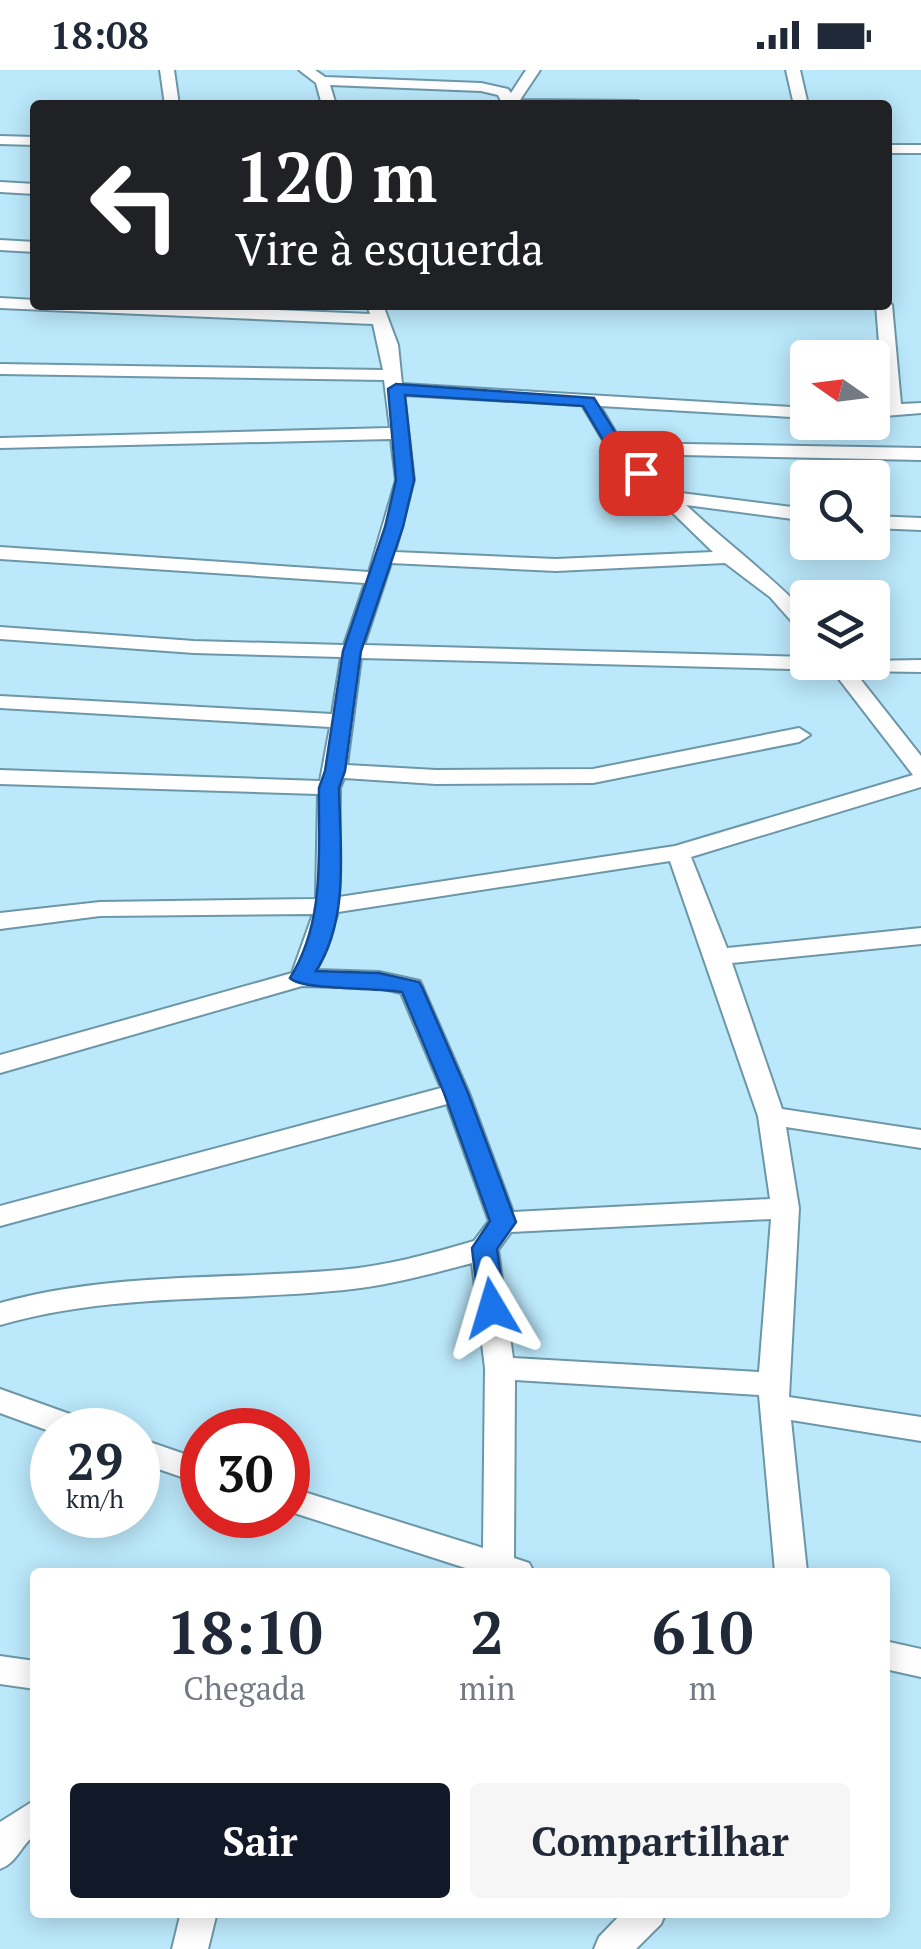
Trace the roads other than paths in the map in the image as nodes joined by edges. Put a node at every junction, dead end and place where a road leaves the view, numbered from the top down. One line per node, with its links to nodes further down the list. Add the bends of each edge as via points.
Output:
1 (167, 70): 6 (street)
2 (306, 70): 5 (street)
3 (533, 70): 9 (street)
4 (793, 70): 10 (street)
5 (322, 81): 7 (street); 8 (street, via 481,86)
6 (171, 100)
7 (328, 100)
8 (507, 100)
9 (513, 100)
10 (799, 100)
11 (0, 140): 12 (street)
12 (30, 141)
13 (892, 149): 14 (street)
14 (921, 149)
15 (0, 188): 16 (street)
16 (30, 188)
17 (0, 246): 18 (street)
18 (30, 246)
19 (0, 303): 20 (street)
20 (30, 305)
21 (281, 310): 23 (street)
22 (884, 310): 29 (street)
23 (378, 312): 25 (street)
24 (0, 369): 25 (street)
25 (394, 382): 26 (street); 31 (street)
26 (588, 401): 30 (street); 33 (street)
27 (921, 408): 29 (street)
28 (890, 410): 29 (street)
29 (893, 410)
30 (790, 412)
31 (402, 434): 32 (street); 41 (street, via 405,480)
32 (0, 444)
33 (616, 448): 34 (street); 35 (street)
34 (921, 454)
35 (665, 497): 36 (street); 40 (street)
36 (790, 513)
37 (890, 523): 38 (street)
38 (921, 524)
39 (0, 553): 41 (street)
40 (729, 557): 41 (street, via 632,566); 42 (street)
41 (380, 568): 44 (street)
42 (790, 608)
43 (0, 633): 44 (street)
44 (352, 651): 45 (street); 50 (street)
45 (790, 662)
46 (890, 665): 47 (street)
47 (921, 666)
48 (850, 680): 52 (street)
49 (0, 702): 50 (street)
50 (343, 721): 54 (street)
51 (799, 734): 54 (street, via 593,776)
52 (921, 771)
53 (0, 778): 54 (street)
54 (332, 780): 57 (street)
55 (921, 780): 56 (street)
56 (678, 853): 57 (street); 60 (street)
57 (329, 906): 58 (street, via 100,910); 61 (street)
58 (0, 921)
59 (921, 936): 60 (street)
60 (718, 957): 64 (street)
61 (301, 978): 62 (street); 63 (street, via 411,987)
62 (0, 1064)
63 (456, 1093): 67 (street); 68 (street)
64 (771, 1116): 65 (street); 66 (street)
65 (921, 1140)
66 (784, 1208): 68 (street); 72 (street)
67 (0, 1216)
68 (503, 1222): 69 (street)
69 (484, 1248): 70 (street, via 341,1280 156,1289); 71 (street)
70 (0, 1314)
71 (500, 1368): 72 (street); 78 (street)
72 (774, 1395): 75 (street); 79 (street)
73 (0, 1401): 74 (street)
74 (30, 1412)
75 (921, 1428)
76 (310, 1507): 77 (street)
77 (502, 1568)
78 (508, 1568)
79 (791, 1568)
80 (890, 1657): 81 (street)
81 (921, 1662)
82 (0, 1670): 83 (street)
83 (30, 1674)
84 (30, 1819): 85 (street)
85 (0, 1853)
86 (198, 1918): 88 (street)
87 (642, 1918): 89 (street)
88 (190, 1949)
89 (612, 1949)

